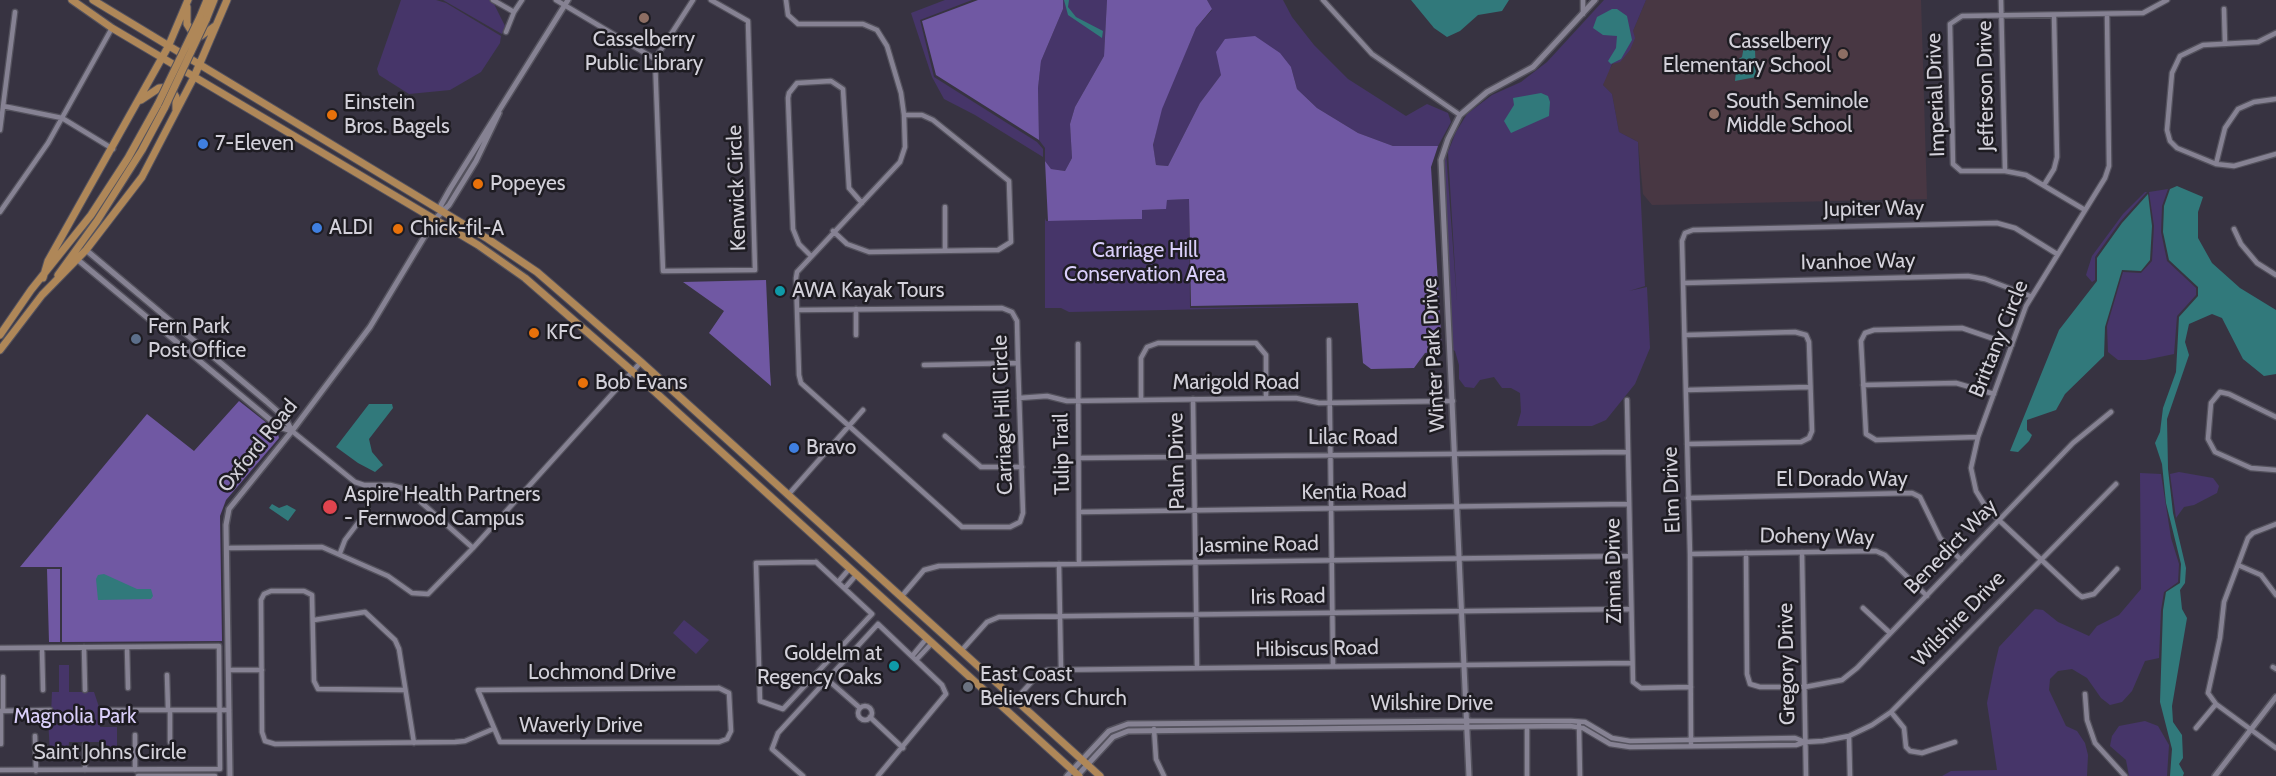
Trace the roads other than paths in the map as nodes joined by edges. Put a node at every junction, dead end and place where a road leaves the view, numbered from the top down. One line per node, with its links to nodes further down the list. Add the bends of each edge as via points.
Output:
1 (72, 0): 28 (main road)
2 (93, 0): 32 (main road)
3 (207, 0): 26 (main road)
4 (214, 0): 26 (main road)
5 (227, 0): 27 (main road)
6 (493, 0): 21 (street)
7 (522, 0): 21 (street)
8 (556, 0): 18 (street)
9 (693, 0): 34 (street)
10 (711, 0): 34 (street, Kenwick Circle, via 748,21 754,270 663,271)
11 (786, 0): 42 (street, via 788,15 798,24 863,24 877,30 887,46)
12 (1323, 0): 43 (street, via 1372,54)
13 (1583, 0): 22 (street)
14 (1595, 0): 22 (street, Winter Park Drive)
15 (2001, 0): 25 (street, Jefferson Drive)
16 (2167, 0): 23 (street, via 2144,13)
17 (188, 1): 27 (main road, via 187,24 194,35 208,33); 32 (main road)
18 (566, 3): 34 (street); 56 (street, Oxford Road, via 476,161 449,205)
19 (2224, 9): 31 (street)
20 (15, 12): 40 (street)
21 (514, 12): 29 (street)
22 (1583, 14): 43 (street, Winter Park Drive, via 1533,67 1487,92)
23 (2107, 14): 24 (street); 55 (street, Brittany Circle, via 2111,156 2104,178)
24 (2054, 15): 25 (street); 52 (street, via 2057,157)
25 (2001, 16): 51 (street, Jefferson Drive); 51 (street, Imperial Drive, via 1962,16 1952,21 1952,160 1957,169 1966,172)
26 (203, 19): 39 (main road, bridge)
27 (221, 19): 35 (main road)
28 (112, 28): 33 (main road); 44 (street)
29 (506, 32)
30 (2276, 33): 31 (street, via 2258,42)
31 (2225, 44): 49 (street, via 2193,47 2180,56 2172,74 2169,99 2170,141 2177,148)
32 (168, 47): 33 (main road); 35 (main road)
33 (162, 57): 36 (main road); 38 (main road)
34 (655, 59)
35 (200, 66): 36 (main road); 48 (main road)
36 (194, 77): 41 (main road); 50 (main road)
37 (2276, 99): 49 (street, via 2238,109 2225,128)
38 (139, 101): 41 (main road, via 159,88 170,87 176,97); 46 (main road)
39 (161, 105): 68 (main road, via 110,187); 73 (main road, via 120,185)
40 (3, 106): 44 (street); 45 (street)
41 (175, 115): 62 (main road, via 142,177)
42 (904, 115): 53 (street, via 900,162); 63 (street, via 922,115 933,120 1005,176 1011,188 1012,236 1008,246 998,250)
43 (1460, 115): 106 (street, Winter Park Drive, via 1444,149 1441,172)
44 (62, 118): 46 (street); 57 (street)
45 (0, 130)
46 (113, 149): 68 (main road, via 48,261)
47 (2276, 154): 49 (street, via 2234,166)
48 (347, 155): 50 (street); 56 (main road)
49 (2216, 164)
50 (341, 165): 58 (main road)
51 (2005, 171): 52 (street, via 2026,175)
52 (2044, 185): 55 (street)
53 (862, 203): 60 (street); 65 (street, via 852,194 848,183 843,89 831,81 797,83 788,98 793,229 799,244)
54 (945, 207): 63 (street)
55 (2085, 210): 64 (street, Brittany Circle)
56 (441, 211): 58 (street, Oxford Road); 70 (main road)
57 (0, 212)
58 (435, 219): 69 (main road); 113 (street, Oxford Road, via 370,327)
59 (2234, 229): 67 (street, via 2257,263)
60 (833, 231): 63 (street, via 860,251); 65 (street)
61 (1685, 233): 64 (street, Jupiter Way, via 1997,223 2015,228); 71 (street, Elm Drive)
62 (86, 250): 66 (main road); 72 (street)
63 (945, 251)
64 (2057, 254): 77 (street, Brittany Circle)
65 (810, 255): 79 (street, via 797,272)
66 (78, 260): 73 (main road); 75 (street)
67 (2276, 275)
68 (43, 278): 85 (main road)
69 (525, 278): 70 (main road); 74 (main road)
70 (545, 279): 76 (main road)
71 (1683, 283): 77 (street, Ivanhoe Way, via 1968,276); 86 (street, Elm Drive)
72 (129, 286): 75 (street); 78 (street)
73 (48, 290): 90 (main road)
74 (539, 291): 76 (main road, via 547,289); 94 (main road)
75 (121, 296): 81 (street)
76 (567, 296): 91 (main road)
77 (2030, 296): 89 (street, Brittany Circle)
78 (151, 304): 81 (street); 82 (street)
79 (797, 309): 80 (street, Carriage Hill Circle); 112 (street, via 801,383)
80 (856, 309): 84 (street); 92 (street, Carriage Hill Circle, via 1007,309 1017,321)
81 (143, 315): 83 (street)
82 (168, 319): 83 (street); 96 (street)
83 (160, 329): 100 (street)
84 (856, 334)
85 (0, 335)
86 (1685, 335): 97 (street, via 1806,335); 98 (street, Elm Drive)
87 (1329, 340): 108 (street)
88 (1078, 344): 107 (street, Tulip Trail)
89 (2012, 345): 95 (street, via 1962,328 1874,330 1865,333 1861,341); 99 (street, Brittany Circle)
90 (0, 350)
91 (641, 362): 94 (street); 127 (main road)
92 (1018, 363): 93 (street); 101 (street, Carriage Hill Circle)
93 (924, 365)
94 (632, 371): 126 (main road); 139 (street)
95 (1863, 385): 99 (street, via 1956,383); 115 (street, via 1866,434 1876,440)
96 (248, 386): 100 (street); 113 (street, via 285,418)
97 (1810, 387): 98 (street); 116 (street, via 1812,431 1802,442)
98 (1686, 390): 116 (street, Elm Drive)
99 (1994, 394): 115 (street, Brittany Circle)
100 (240, 396): 113 (street, via 279,428)
101 (1019, 398): 107 (street, Marigold Road, via 1047,396); 122 (street, Carriage Hill Circle)
102 (1266, 398): 103 (street, Marigold Road); 104 (street, via 1266,355 1260,345 1158,343 1147,347 1141,358); 108 (street, Marigold Road)
103 (1192, 399): 104 (street, Marigold Road); 119 (street, Palm Drive)
104 (1141, 400): 107 (street, Marigold Road)
105 (1627, 400): 117 (street, Zinnia Drive)
106 (1453, 401): 108 (street, Marigold Road); 118 (street, Winter Park Drive)
107 (1078, 402): 121 (street, Tulip Trail)
108 (1330, 403): 120 (street)
109 (863, 410): 112 (street)
110 (2112, 412): 136 (street, Benedict Way, via 2073,443)
111 (2276, 417): 123 (street, via 2220,392 2211,403 2208,439 2211,448 2224,456 2251,468)
112 (849, 426): 122 (street, Carriage Hill Circle, via 962,527 1010,527 1020,522); 127 (street)
113 (292, 431): 125 (street, via 355,482); 138 (street, Oxford Road, via 229,509)
114 (945, 436): 122 (street, via 981,467)
115 (1978, 437): 136 (street, Brittany Circle, via 1971,460 1973,482 1980,500)
116 (1687, 444): 128 (street, Elm Drive)
117 (1628, 452): 118 (street, Lilac Road); 129 (street, Zinnia Drive)
118 (1455, 454): 120 (street, Lilac Road); 130 (street, Winter Park Drive)
119 (1194, 456): 120 (street, Lilac Road); 121 (street, Lilac Road); 134 (street, Palm Drive)
120 (1331, 456): 133 (street)
121 (1079, 458): 135 (street, Tulip Trail)
122 (1022, 467)
123 (2276, 470)
124 (2116, 484): 146 (street, Wilshire Drive)
125 (368, 485): 139 (street, via 390,484 406,489); 141 (street, via 367,512)
126 (766, 493): 127 (main road); 132 (main road)
127 (788, 495): 131 (main road)
128 (1688, 498): 143 (street, Elm Drive); 148 (street, El Dorado Way, via 1912,494 1920,498 1940,538)
129 (1629, 504): 130 (street, Kentia Road); 144 (street, Zinnia Drive)
130 (1458, 506): 133 (street, Kentia Road); 145 (street, Winter Park Drive)
131 (803, 508): 132 (main road); 160 (main road)
132 (785, 509): 153 (main road)
133 (1331, 509): 134 (street, Kentia Road); 147 (street)
134 (1195, 510): 135 (street, Kentia Road); 149 (street, Palm Drive)
135 (1080, 512): 150 (street, Tulip Trail)
136 (1998, 521): 146 (street, Brittany Circle); 148 (street, Benedict Way)
137 (2276, 524): 152 (street, via 2248,538)
138 (226, 548): 141 (street, via 314,546); 173 (street, Oxford Road)
139 (473, 548): 141 (street, via 436,588 422,595)
140 (1802, 552): 142 (street, Doheny Way); 159 (street, Doheny Way, via 1881,552); 193 (street, Gregory Drive)
141 (340, 553)
142 (1746, 553): 143 (street, Doheny Way); 193 (street, Benedict Way, via 1748,679 1753,686 1760,687)
143 (1690, 554): 192 (street, Elm Drive)
144 (1630, 556): 145 (street, Jasmine Road); 162 (street, Zinnia Drive)
145 (1461, 558): 147 (street, Jasmine Road); 163 (street, Winter Park Drive)
146 (2039, 558): 154 (street, Brittany Circle, via 2082,597 2094,594); 210 (street, Wilshire Drive)
147 (1332, 561): 149 (street, Jasmine Road); 164 (street)
148 (1961, 561): 159 (street, Benedict Way)
149 (1196, 562): 150 (street, Jasmine Road); 166 (street, Palm Drive)
150 (1079, 563): 151 (street, Jasmine Road)
151 (1059, 564): 160 (street, Jasmine Road, via 931,567); 167 (street)
152 (2238, 565): 158 (street, via 2261,575); 201 (street, via 2224,602 2208,686 2210,700)
153 (850, 568): 155 (main road); 156 (street)
154 (2117, 569)
155 (857, 574): 157 (street); 171 (main road)
156 (838, 582): 157 (street); 208 (street, via 816,562 756,563 760,701)
157 (845, 588): 165 (street)
158 (2276, 595)
159 (1927, 596): 170 (street, Benedict Way)
160 (901, 597): 178 (main road)
161 (1863, 608): 170 (street)
162 (1631, 609): 163 (street, Iris Road); 182 (street, Zinnia Drive)
163 (1464, 611): 164 (street, Iris Road); 181 (street, Winter Park Drive)
164 (1333, 613): 166 (street, Iris Road); 183 (street)
165 (872, 614): 169 (street); 208 (street)
166 (1197, 615): 167 (street, Iris Road); 184 (street, Palm Drive)
167 (1060, 617): 178 (street, Iris Road, via 992,619); 185 (street)
168 (314, 620): 187 (street, via 313,599 308,592 264,594); 197 (street, via 335,619 360,610 370,615 398,644); 197 (street, via 314,681 318,689)
169 (878, 624): 179 (street); 191 (street)
170 (1890, 633): 193 (street, Benedict Way, via 1842,680)
171 (930, 640): 178 (main road, via 948,650); 179 (street); 180 (main road)
172 (219, 646): 173 (street); 175 (street); 206 (street)
173 (229, 646): 186 (street, Oxford Road)
174 (84, 647): 175 (street); 177 (street); 196 (street)
175 (127, 647): 194 (street)
176 (0, 648): 177 (street)
177 (42, 648): 195 (street)
178 (961, 651): 188 (main road)
179 (915, 657): 239 (street, via 946,694)
180 (955, 663): 188 (main road, via 964,661); 248 (main road)
181 (1466, 663): 182 (street, Hibiscus Road); 183 (street, Hibiscus Road); 216 (street, Winter Park Drive)
182 (1632, 663): 192 (street, Zinnia Drive, via 1633,682 1641,688)
183 (1333, 665): 184 (street, Hibiscus Road)
184 (1197, 667): 185 (street, Hibiscus Road)
185 (1061, 669): 200 (street, Hibiscus Road, via 1041,672)
186 (229, 670): 187 (street); 207 (street, Oxford Road)
187 (262, 670): 235 (street, Waverly Drive, via 262,732 266,741)
188 (981, 670): 200 (main road)
189 (167, 675): 205 (street)
190 (3, 677): 209 (street)
191 (828, 680): 202 (street); 214 (street)
192 (1691, 687): 231 (street, Elm Drive)
193 (1805, 687): 233 (street, Gregory Drive)
194 (128, 688)
195 (43, 690)
196 (85, 690)
197 (404, 690): 235 (street)
198 (2085, 694): 260 (street, via 2087,720 2095,743)
199 (2276, 697): 223 (street)
200 (1015, 700): 241 (main road)
201 (2216, 704): 220 (street); 223 (street)
202 (860, 708): 211 (street, via 869,708); 211 (street, via 860,718)
203 (50, 710): 209 (street)
204 (104, 710): 205 (street)
205 (169, 710): 206 (street); 232 (street)
206 (219, 710): 207 (street); 242 (street)
207 (229, 710): 247 (street, Oxford Road)
208 (783, 710): 214 (street)
209 (1, 711): 236 (street)
210 (1891, 712): 228 (street, Wilshire Drive); 234 (street, via 1904,728 1910,751 1922,753)
211 (870, 717): 239 (street)
212 (1404, 720): 213 (street, Wilshire Drive); 216 (street, Wilshire Drive); 219 (street)
213 (1304, 721): 215 (street, Wilshire Drive); 222 (street)
214 (787, 723): 251 (street, via 772,749)
215 (1154, 723): 224 (street, Wilshire Drive, via 1120,725); 225 (street)
216 (1469, 724): 217 (street, Wilshire Drive); 219 (street, Wilshire Drive); 255 (street, Winter Park Drive)
217 (1527, 724): 218 (street, Wilshire Drive); 256 (street)
218 (1579, 725): 231 (street, Wilshire Drive, via 1621,741); 238 (street, Wilshire Drive, via 1620,747); 257 (street)
219 (1404, 728): 222 (street, Wilshire Drive)
220 (2196, 728)
221 (492, 729): 230 (street, Waverly Drive, via 497,740 505,743); 230 (street, Lochmond Drive, via 478,690 727,690); 235 (street, Waverly Drive, via 465,741)
222 (1305, 729): 225 (street, Wilshire Drive)
223 (2252, 730): 240 (street); 261 (street)
224 (1109, 731): 229 (street); 241 (street)
225 (1154, 731): 229 (street, Wilshire Drive, via 1128,731); 254 (street, via 1156,759)
226 (135, 735): 245 (street)
227 (36, 736): 246 (street)
228 (1849, 736): 233 (street, Wilshire Drive); 259 (street)
229 (1113, 737): 241 (street)
230 (727, 739)
231 (1691, 740): 233 (street, Wilshire Drive, via 1795,738); 238 (street, Elm Drive)
232 (170, 742)
233 (1805, 742): 238 (street, Wilshire Drive); 258 (street, Gregory Drive)
234 (1955, 742)
235 (414, 743)
236 (0, 744)
237 (85, 745): 244 (street)
238 (1691, 746)
239 (903, 748): 252 (street)
240 (2276, 748)
241 (1084, 762): 248 (street); 253 (main road)
242 (219, 769): 245 (street, Saint Johns Circle); 247 (street, Saint Johns Circle)
243 (0, 770): 246 (street, Saint Johns Circle)
244 (86, 770): 245 (street, Saint Johns Circle); 246 (street, Saint Johns Circle)
245 (135, 770)
246 (36, 771)
247 (229, 773)
248 (1075, 775)
249 (138, 776): 250 (street)
250 (215, 776)
251 (802, 776)
252 (878, 776)
253 (1100, 776)
254 (1164, 776)
255 (1469, 776)
256 (1527, 776)
257 (1580, 776)
258 (1806, 776)
259 (1850, 776)
260 (2125, 776)
261 (2215, 776)

